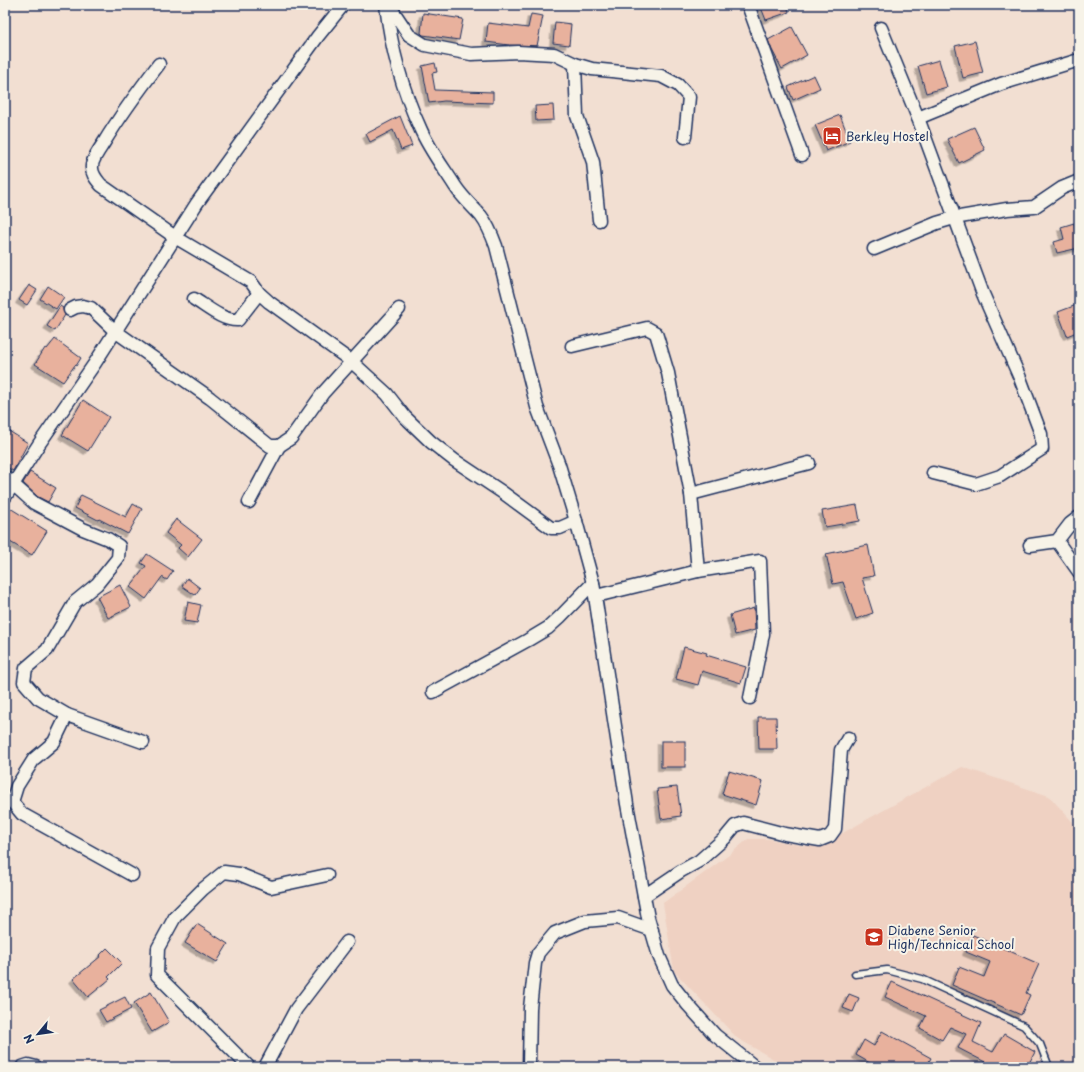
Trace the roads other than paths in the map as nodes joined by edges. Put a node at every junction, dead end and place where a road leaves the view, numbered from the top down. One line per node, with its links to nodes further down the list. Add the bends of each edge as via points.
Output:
1 (343, 5): 14 (street, via 197,203)
2 (388, 5): 7 (street, via 409,35 425,45 471,54 554,54); 31 (street, via 390,34 398,67 420,129 462,196 491,231 537,407)
3 (748, 5): 10 (street)
4 (881, 28): 8 (street)
5 (1079, 60): 8 (street, via 1001,84)
6 (159, 64): 14 (street, via 116,122 92,166 94,177 101,185)
7 (575, 64): 9 (street, via 592,69 661,76 678,85 689,97); 13 (street, via 577,116 593,162)
8 (918, 118): 12 (street)
9 (685, 137)
10 (802, 155)
11 (1079, 181): 12 (street, via 1062,188 1034,207)
12 (954, 218): 15 (street); 25 (street, via 983,294 1023,385 1041,434 1042,449 1000,476 976,484)
13 (599, 220)
14 (175, 237): 16 (street, via 251,282); 20 (street)
15 (874, 249)
16 (259, 293): 17 (street, via 238,320 233,321); 22 (street)
17 (194, 298)
18 (399, 308): 22 (street)
19 (70, 310): 20 (street, via 83,306 91,308)
20 (115, 331): 23 (street, via 210,398 270,446); 26 (street)
21 (572, 346): 27 (street, via 647,328 656,333 668,373)
22 (351, 361): 23 (street, via 291,438); 31 (street, via 387,394 405,417 431,442 454,460 551,528 560,528)
23 (279, 446): 29 (street)
24 (809, 463): 27 (street)
25 (932, 473)
26 (9, 480): 28 (street); 40 (street, via 34,503 118,546 118,558 97,584 75,602 47,650 26,668 24,682 38,698)
27 (691, 494): 34 (street)
28 (5, 497)
29 (249, 502)
30 (1079, 517): 32 (street)
31 (576, 521): 36 (street)
32 (1057, 541): 33 (street); 35 (street)
33 (1030, 545)
34 (698, 571): 37 (street); 39 (street, via 760,561 763,634)
35 (1079, 572)
36 (593, 583): 37 (street); 38 (street, via 548,628)
37 (596, 596): 45 (street, via 617,744)
38 (433, 692)
39 (750, 698)
40 (67, 715): 42 (street); 43 (street, via 54,742 34,759 17,786 12,802 22,814)
41 (848, 738): 45 (street, via 841,750 835,829 830,836 820,840 743,823 735,826 699,861)
42 (143, 742)
43 (132, 875)
44 (327, 876): 51 (street, via 272,887 239,874 224,872 175,917 158,948 157,975)
45 (644, 896): 46 (street)
46 (652, 930): 53 (street, via 618,918 585,921 555,933 538,953 534,963); 54 (street, via 658,956 672,985 715,1035)
47 (347, 942): 52 (street, via 296,1009)
48 (855, 974): 55 (lane, via 887,970 922,978 1024,1026 1040,1044)
49 (22, 1067): 50 (street)
50 (36, 1067)
51 (249, 1067)
52 (265, 1067)
53 (529, 1067)
54 (755, 1067)
55 (1049, 1067)

